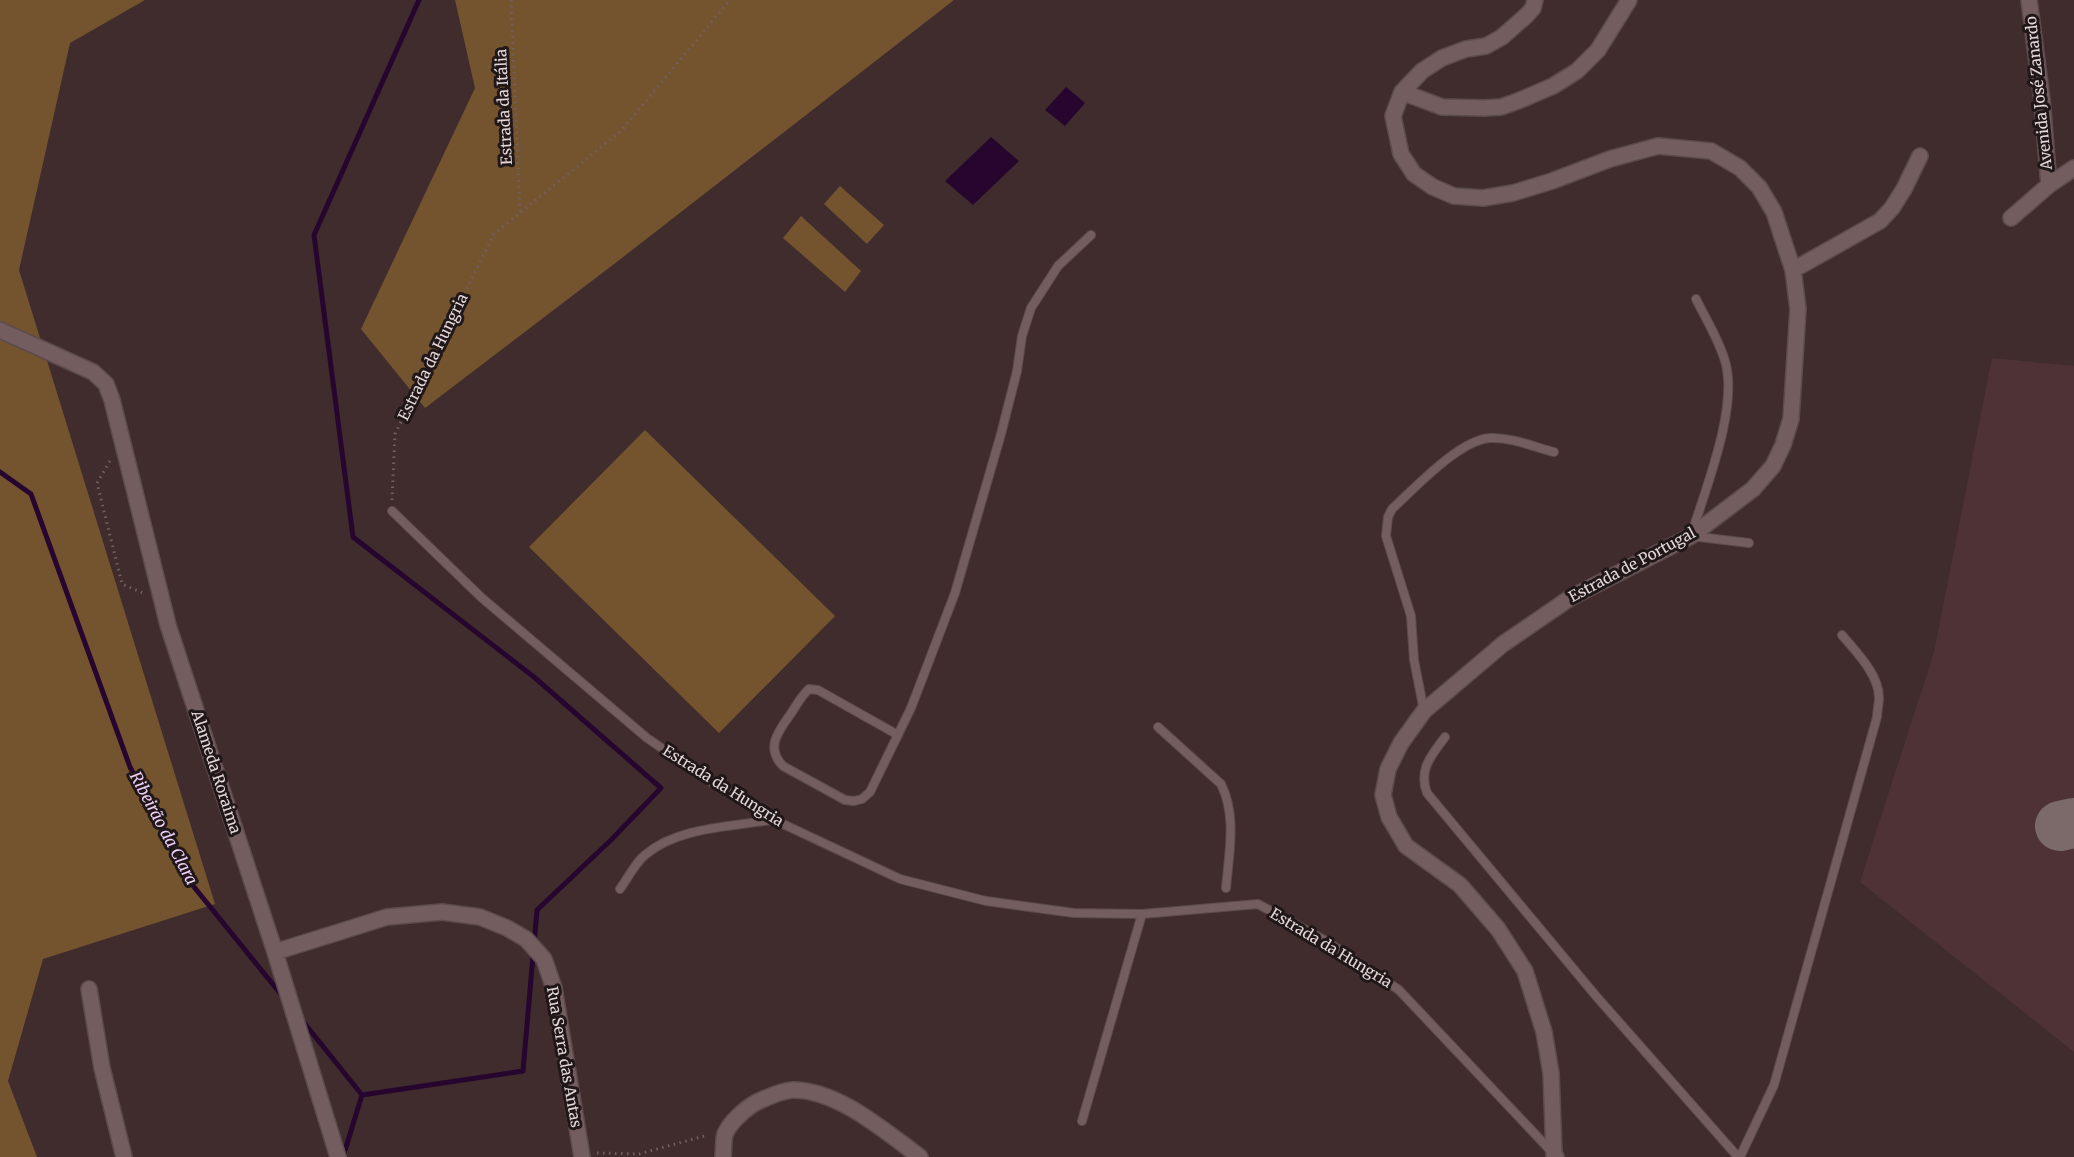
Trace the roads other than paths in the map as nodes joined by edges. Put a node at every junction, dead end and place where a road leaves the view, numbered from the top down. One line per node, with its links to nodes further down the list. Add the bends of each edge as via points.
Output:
1 (1535, 0): 4 (street, Estrada de Portugal, via 1527,15 1502,37 1486,46 1442,58 1422,71)
2 (1629, 0): 4 (street, via 1598,50 1577,71 1518,101 1501,107 1442,107)
3 (2029, 0): 7 (street, Avenida José Zanardo)
4 (1402, 92): 10 (street, Estrada de Portugal, via 1393,116 1401,154 1414,174 1454,196 1483,198 1513,193 1610,159 1658,147 1711,151 1740,168 1759,187 1774,212)
5 (1920, 156): 10 (street, via 1904,189 1880,221)
6 (2074, 168): 7 (street)
7 (2049, 185): 8 (street)
8 (2011, 218)
9 (1091, 235): 20 (lane, via 1058,266 1031,308 1001,434 955,593)
10 (1793, 270): 15 (street, Estrada de Portugal, via 1798,309 1795,366 1791,419 1783,445 1773,466 1754,489)
11 (1696, 298): 15 (lane, via 1725,361 1729,381 1728,406)
12 (0, 330): 26 (street, Alameda Roraima, via 81,364 106,384 172,636)
13 (1554, 452): 18 (lane, via 1504,438 1475,441 1458,450 1392,509 1386,536 1411,616)
14 (392, 511): 22 (lane, Estrada da Hungria, via 482,598 647,738 711,782)
15 (1691, 536): 16 (lane); 18 (street, Estrada de Portugal, via 1570,598 1503,644)
16 (1749, 543)
17 (1842, 635): 35 (lane, via 1875,681 1880,697 1877,717 1774,1085)
18 (1424, 711): 30 (street, Estrada de Portugal, via 1401,742 1388,769 1383,795 1389,817 1406,846 1460,885 1498,929 1525,971 1545,1032)
19 (1158, 727): 24 (lane, via 1221,784 1227,796 1231,831)
20 (898, 735): 20 (lane, via 870,792 854,801 845,800 783,766 776,760 774,750 777,733 809,689 818,690)
21 (1445, 737): 35 (lane, via 1426,763 1423,783 1427,793 1596,996)
22 (776, 819): 23 (lane, via 664,841 644,856); 25 (lane, Estrada da Hungria, via 900,879 986,901 1074,914)
23 (620, 888)
24 (1226, 888)
25 (1142, 914): 28 (lane); 30 (lane, Estrada da Hungria, via 1258,904 1326,941 1400,990)
26 (275, 952): 29 (street, Rua Serra das Antas, via 387,917 442,912 480,917 526,939 544,959 554,988); 32 (street, Alameda Roraima)
27 (89, 989): 31 (street, via 102,1068)
28 (1082, 1121)
29 (581, 1154)
30 (1555, 1155)
31 (124, 1157)
32 (338, 1157)
33 (723, 1157): 34 (street, via 725,1134 737,1118 753,1104 792,1090 836,1101)
34 (920, 1157)
35 (1739, 1157)

